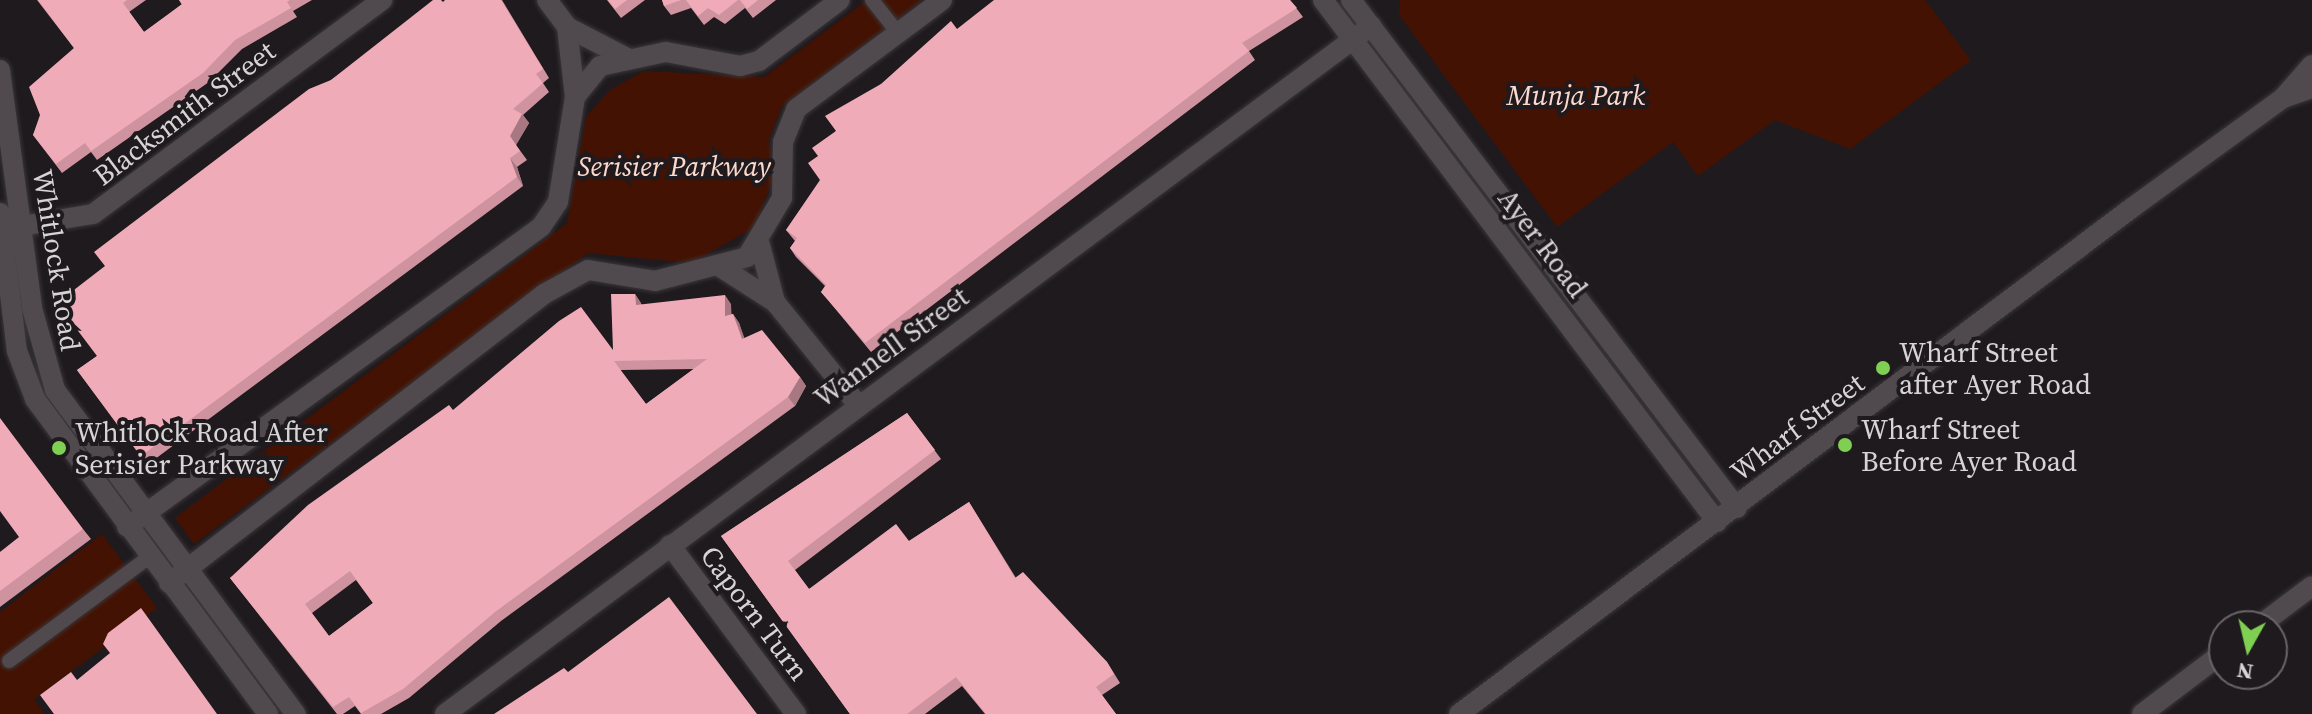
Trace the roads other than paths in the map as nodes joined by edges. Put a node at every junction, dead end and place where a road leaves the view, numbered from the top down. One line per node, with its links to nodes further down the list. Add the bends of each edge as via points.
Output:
1 (382, 0): 18 (street, Blacksmith Street, via 111,203 74,222)
2 (547, 0): 9 (street)
3 (840, 0): 12 (street, via 759,61 740,66 666,52)
4 (872, 0): 10 (lane)
5 (942, 0): 10 (street)
6 (1323, 0): 11 (street, Ayer Road)
7 (1351, 0): 8 (street, Ayer Road)
8 (1371, 26): 11 (street, Wannell Street); 23 (street, Ayer Road)
9 (567, 27): 12 (street); 16 (street)
10 (898, 33): 19 (street, via 796,109 783,142 782,198)
11 (1354, 39): 22 (street, Wannell Street); 25 (street, Ayer Road)
12 (629, 59): 16 (street, via 600,66)
13 (2312, 65): 17 (street, Wharf Street)
14 (0, 70): 18 (street, Whitlock Road)
15 (2312, 88): 17 (street, Wharf Street)
16 (575, 97): 24 (street, via 558,202 541,227)
17 (2283, 98): 23 (street, Wharf Street)
18 (8, 223): 24 (street, Whitlock Road, via 55,390); 26 (street, Whitlock Road, via 24,375 49,422)
19 (754, 251): 20 (street); 21 (street)
20 (722, 268): 21 (street); 29 (street, via 655,281 588,270 544,294)
21 (775, 302): 22 (street)
22 (859, 406): 27 (street, Wannell Street)
23 (1737, 508): 25 (street, Wharf Street)
24 (146, 514): 26 (street); 29 (street, Whitlock Road)
25 (1717, 522): 39 (street, Wharf Street)
26 (127, 527): 28 (street, Whitlock Road)
27 (670, 545): 37 (street, Wannell Street); 38 (street, Caporn Turn)
28 (149, 557): 30 (street, Whitlock Road); 33 (lane)
29 (189, 569): 30 (street); 36 (street, Whitlock Road)
30 (169, 583): 35 (street, Whitlock Road)
31 (2312, 586): 32 (street)
32 (2280, 610)
33 (9, 661)
34 (2208, 664): 40 (street)
35 (268, 714)
36 (296, 714)
37 (445, 714)
38 (796, 714)
39 (1459, 714)
40 (2142, 714)

